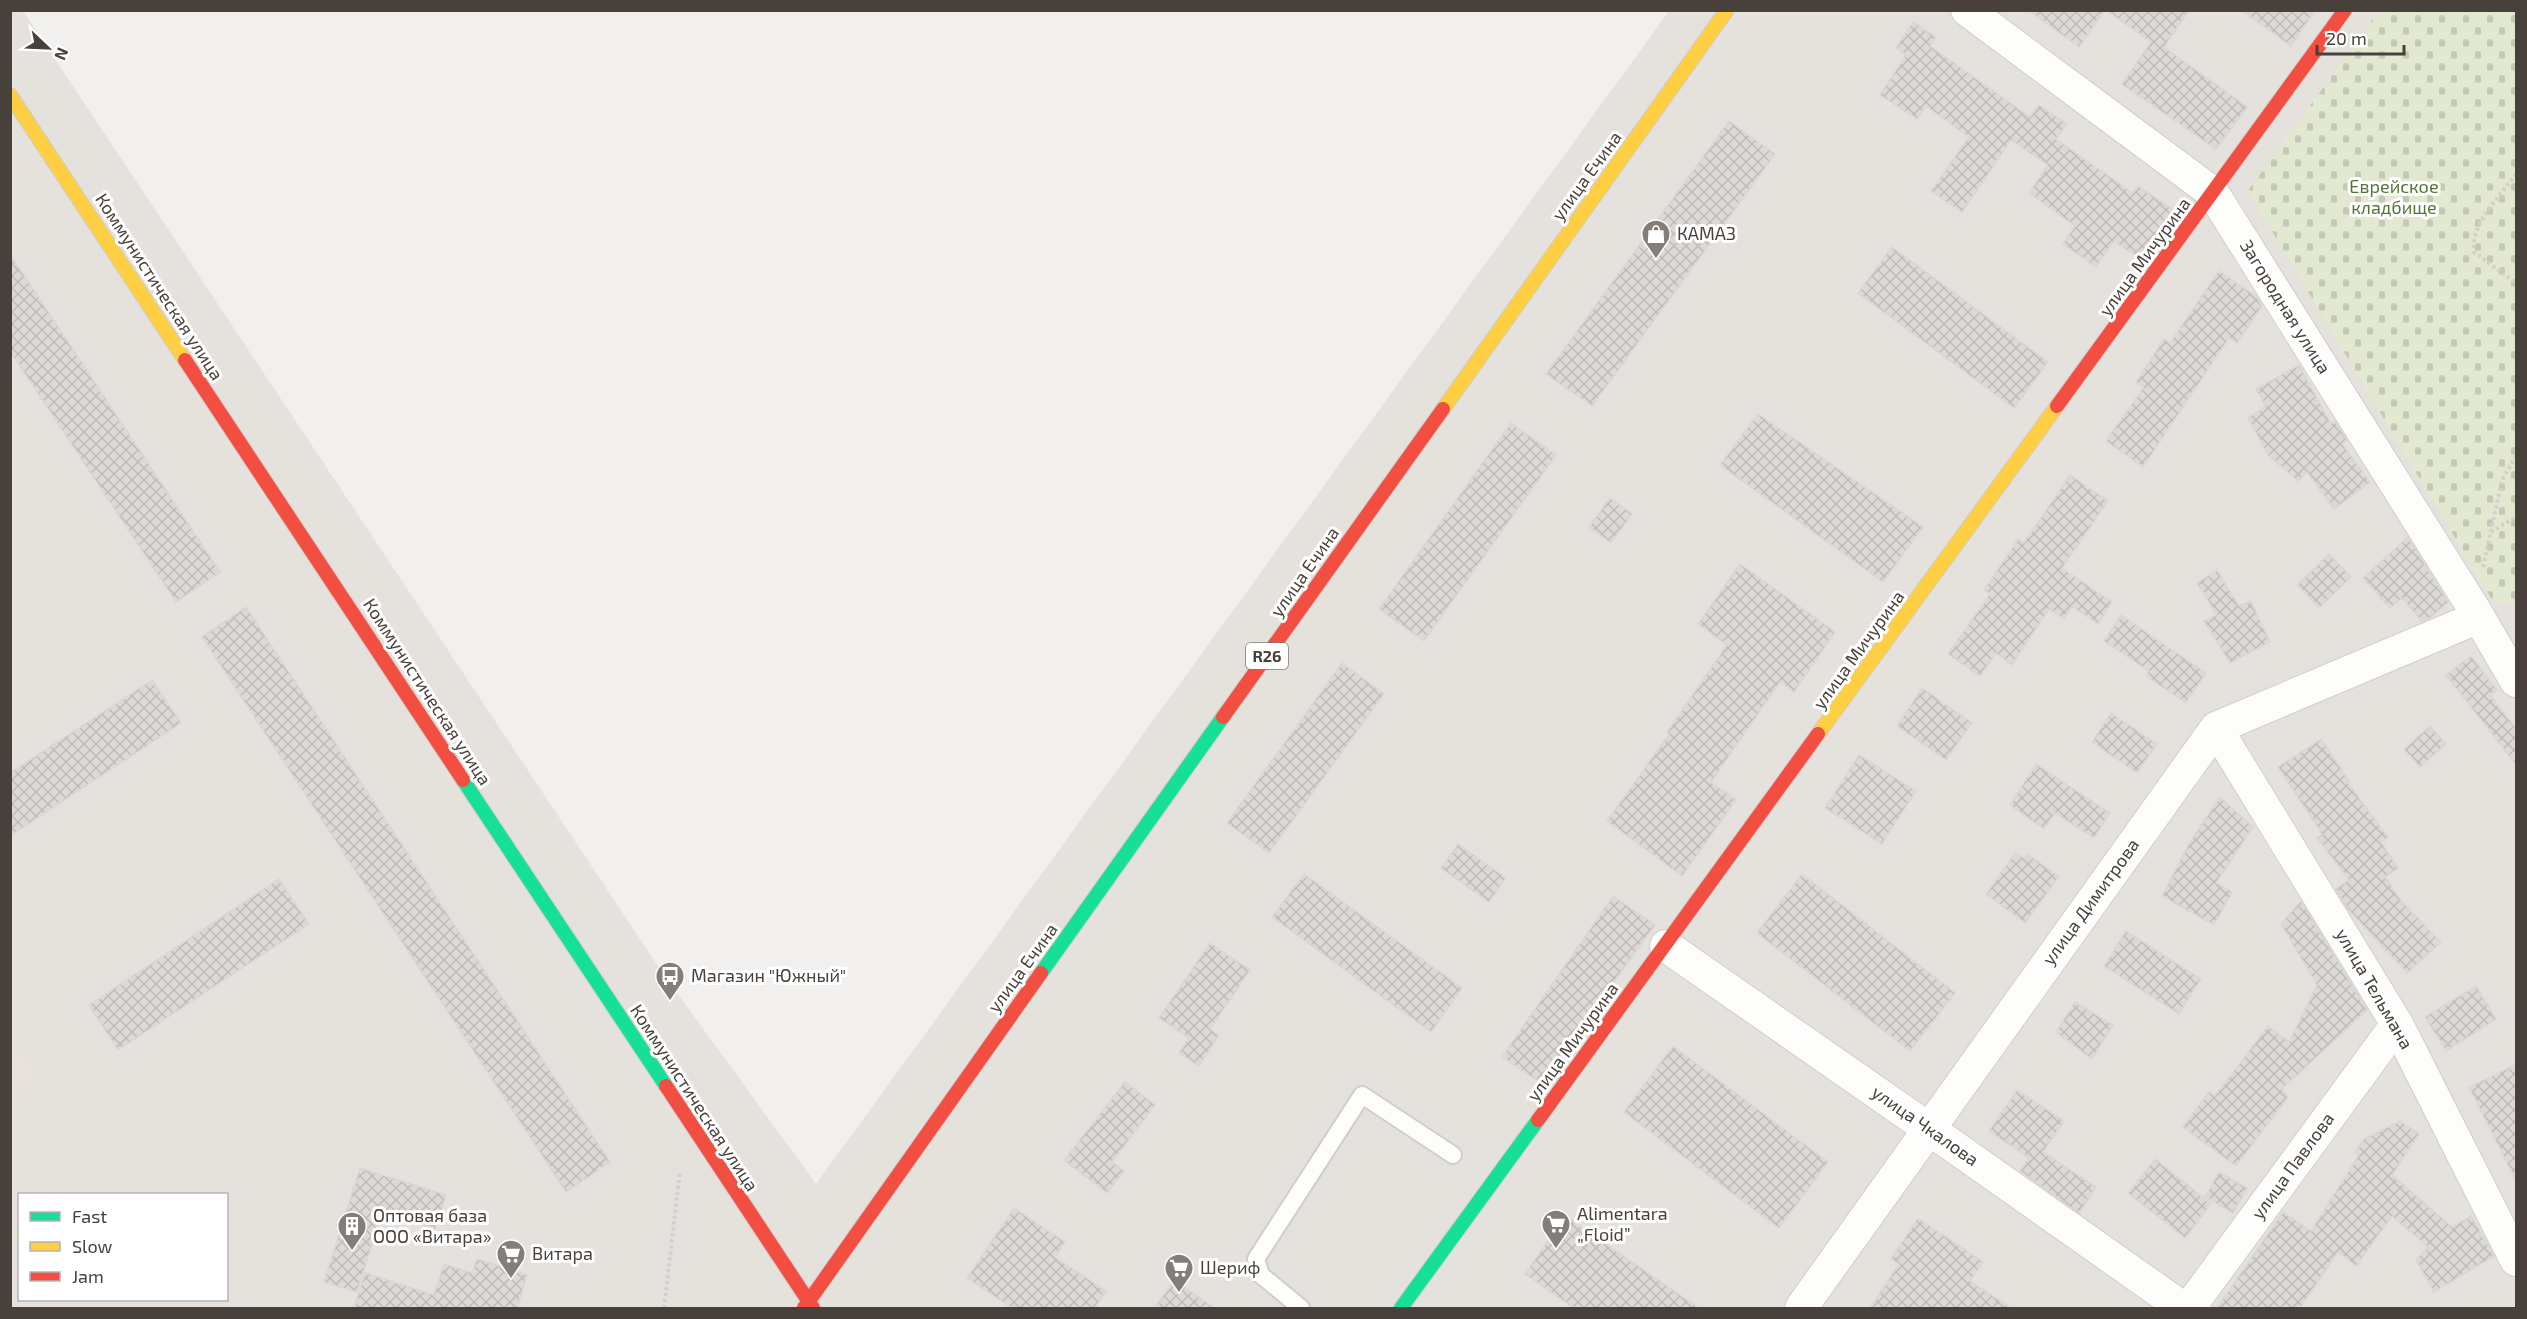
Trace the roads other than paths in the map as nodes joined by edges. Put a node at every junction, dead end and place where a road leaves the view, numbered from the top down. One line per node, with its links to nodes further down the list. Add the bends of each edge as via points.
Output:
1 (1727, 10): 14 (main road, улица Ечина / R26)
2 (1967, 10): 5 (street, Загородная улица)
3 (2345, 10): 5 (main road, улица Мичурина)
4 (10, 95): 14 (main road, Коммунистическая улица)
5 (2213, 193): 6 (street, Загородная улица); 9 (main road, улица Мичурина)
6 (2476, 613): 7 (street, Загородная улица); 8 (street)
7 (2512, 662)
8 (2216, 728): 10 (street, улица Тельмана); 11 (street, улица Димитрова)
9 (1666, 946): 11 (street, улица Чкалова); 16 (main road, улица Мичурина)
10 (2397, 1024): 13 (street, улица Тельмана); 19 (street, улица Павлова)
11 (1929, 1129): 17 (street, улица Димитрова); 18 (street, улица Чкалова)
12 (1453, 1155): 15 (lane, via 1362,1095 1256,1259 1261,1275)
13 (2517, 1260)
14 (808, 1306)
15 (1301, 1308)
16 (1401, 1308)
17 (1801, 1308)
18 (2183, 1308)
19 (2189, 1308)

